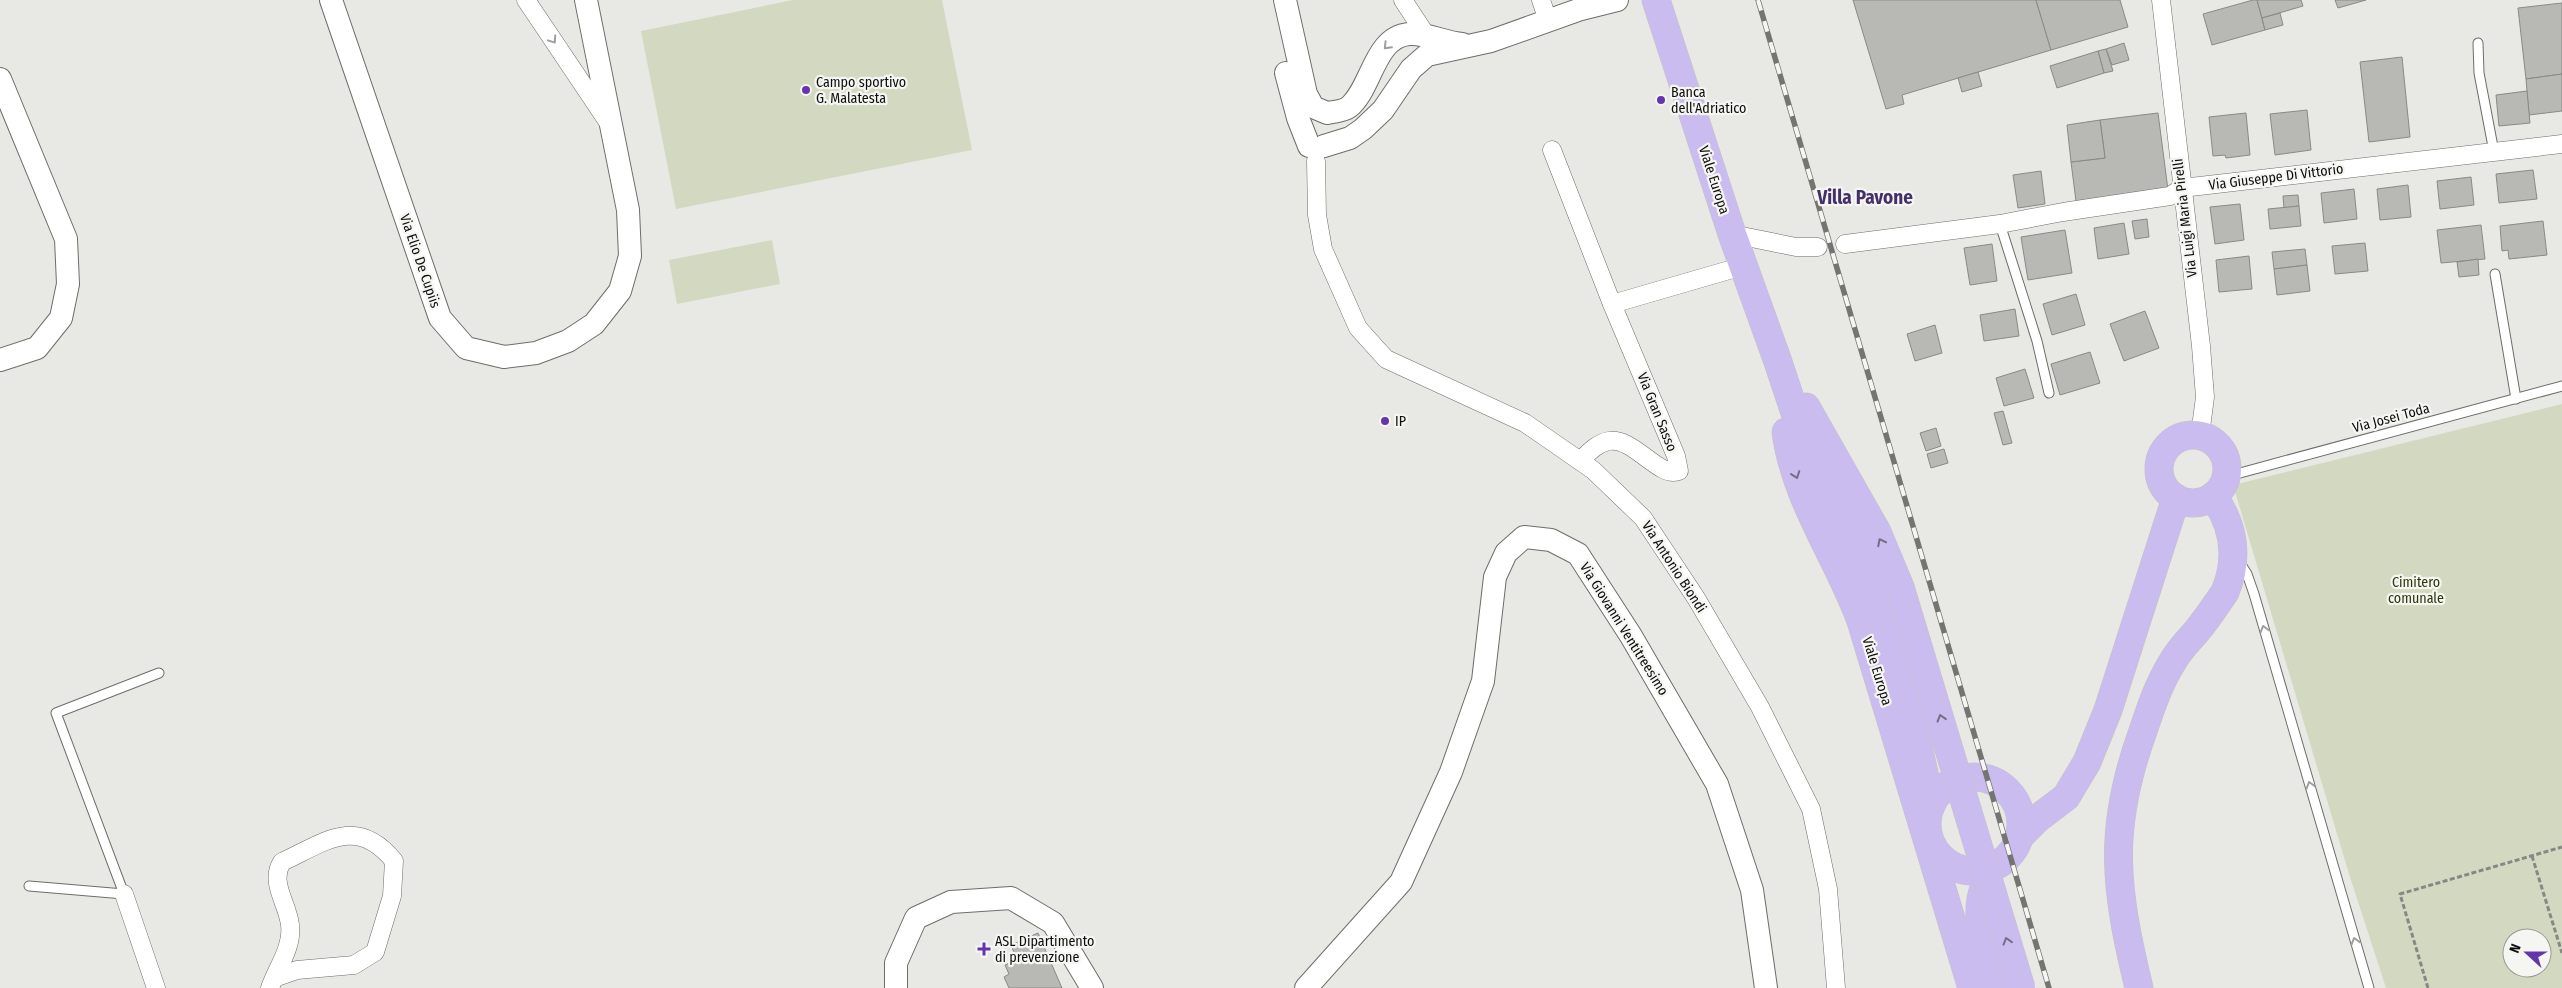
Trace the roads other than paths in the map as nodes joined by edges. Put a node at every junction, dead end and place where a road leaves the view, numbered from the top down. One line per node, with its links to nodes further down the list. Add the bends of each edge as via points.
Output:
1 (331, 0): 15 (street, Via Elio De Cupiis, via 440,318 466,348 504,357 536,353 568,341 594,324 620,291 630,256 628,210)
2 (526, 0): 15 (street, one-way to 15)
3 (586, 0): 15 (street, Via Elio De Cupiis)
4 (1272, 0): 18 (street, via 1290,91)
5 (1285, 0): 11 (street, one-way to 5, via 1407,34 1393,40 1381,52 1349,108 1327,114 1313,107 1306,94)
6 (1403, 0): 11 (street)
7 (1616, 0): 10 (street)
8 (1656, 0): 22 (main road, Viale Europa)
9 (2161, 0): 20 (street, Via Luigi Maria Pirelli)
10 (1545, 10): 13 (street, via 1491,41)
11 (1426, 35): 13 (street, via 1447,43)
12 (2478, 43): 19 (lane, via 2479,73)
13 (1465, 45): 18 (street, via 1427,55 1411,69 1383,110 1363,129 1350,138)
14 (0, 80): 29 (street, via 66,239 68,284 62,318 37,348)
15 (611, 126)
16 (2562, 144): 19 (street, Via Giuseppe Di Vittorio)
17 (1552, 150): 27 (street, Via Gran Sasso)
18 (1316, 151): 34 (street, Via Antonio Biondi, via 1317,215 1323,248 1358,328 1386,359 1525,423)
19 (2494, 152): 20 (street, Via Giuseppe Di Vittorio)
20 (2182, 188): 21 (street, Via Giuseppe Di Vittorio, via 2170,196); 33 (street, Via Luigi Maria Pirelli, via 2205,397)
21 (2000, 224): 23 (street, Via Giuseppe Di Vittorio); 31 (lane, via 2037,341)
22 (1732, 234): 24 (street, via 1796,247); 25 (main road, Viale Europa)
23 (1845, 244)
24 (1818, 247)
25 (1743, 266): 27 (street); 28 (main road, Viale Europa)
26 (2495, 274): 32 (lane)
27 (1612, 304): 34 (street, Via Gran Sasso, via 1679,470 1674,473 1665,471 1629,445 1610,440 1597,445)
28 (1777, 359): 39 (main road, Viale Europa, via 1809,455 1879,602); 57 (main road, Viale Europa, one-way to 57, via 1786,435 1794,469 1861,621); 59 (main road, Viale Europa, one-way to 28, bridge, via 1900,587 1876,532)
29 (0, 360)
30 (2562, 386): 32 (lane, Via Josei Toda)
31 (2049, 393)
32 (2516, 399): 35 (lane, Via Josei Toda, via 2240,473)
33 (2200, 435): 35 (main road, via 2214,441 2223,452); 36 (main road, via 2174,441 2162,457 2162,483)
34 (1580, 461): 56 (street, Via Antonio Biondi, via 1643,518 1691,590 1760,707 1811,809 1828,889)
35 (2220, 485): 36 (main road, via 2191,503); 37 (main road)
36 (2176, 498): 41 (main road, via 2096,742)
37 (2234, 556): 60 (main road, via 2225,592 2173,660 2164,677 2126,778 2119,820 2118,874 2126,935); 61 (lane, one-way to 37, via 2254,594 2247,574)
38 (159, 673): 48 (lane, via 56,713)
39 (1915, 719): 40 (main road, Viale Europa, via 1940,755); 43 (main road, Viale Europa)
40 (1970, 778): 42 (main road, via 1992,781); 43 (main road, via 1947,787)
41 (2076, 779): 42 (main road, via 2040,794); 44 (main road, via 2066,797)
42 (2010, 794): 44 (main road, via 2021,819)
43 (1931, 806): 45 (main road, via 1930,837 1936,851)
44 (2020, 836): 46 (main road, via 2009,856)
45 (1947, 862): 46 (main road, via 1968,871); 49 (main road, via 1973,929)
46 (1991, 868): 49 (main road, via 1981,900)
47 (29, 886): 48 (lane)
48 (124, 894): 51 (street)
49 (1984, 947): 58 (main road)
50 (272, 983): 50 (street, via 297,970 354,966 375,952 392,896 394,862 383,847 356,835 342,835 282,862 277,870 278,882 290,926 288,947)
51 (156, 988)
52 (896, 988): 53 (street, via 896,963 916,918 951,902 1011,898 1054,923)
53 (1092, 988)
54 (1306, 988): 55 (street, Via Giovanni Ventitreesimo, via 1401,882 1451,772 1483,681 1495,576 1506,553 1524,537 1551,540 1578,554 1717,784 1752,890)
55 (1766, 988)
56 (1836, 988)
57 (1972, 988)
58 (1996, 988)
59 (2021, 988)
60 (2139, 988)
61 (2369, 988)

